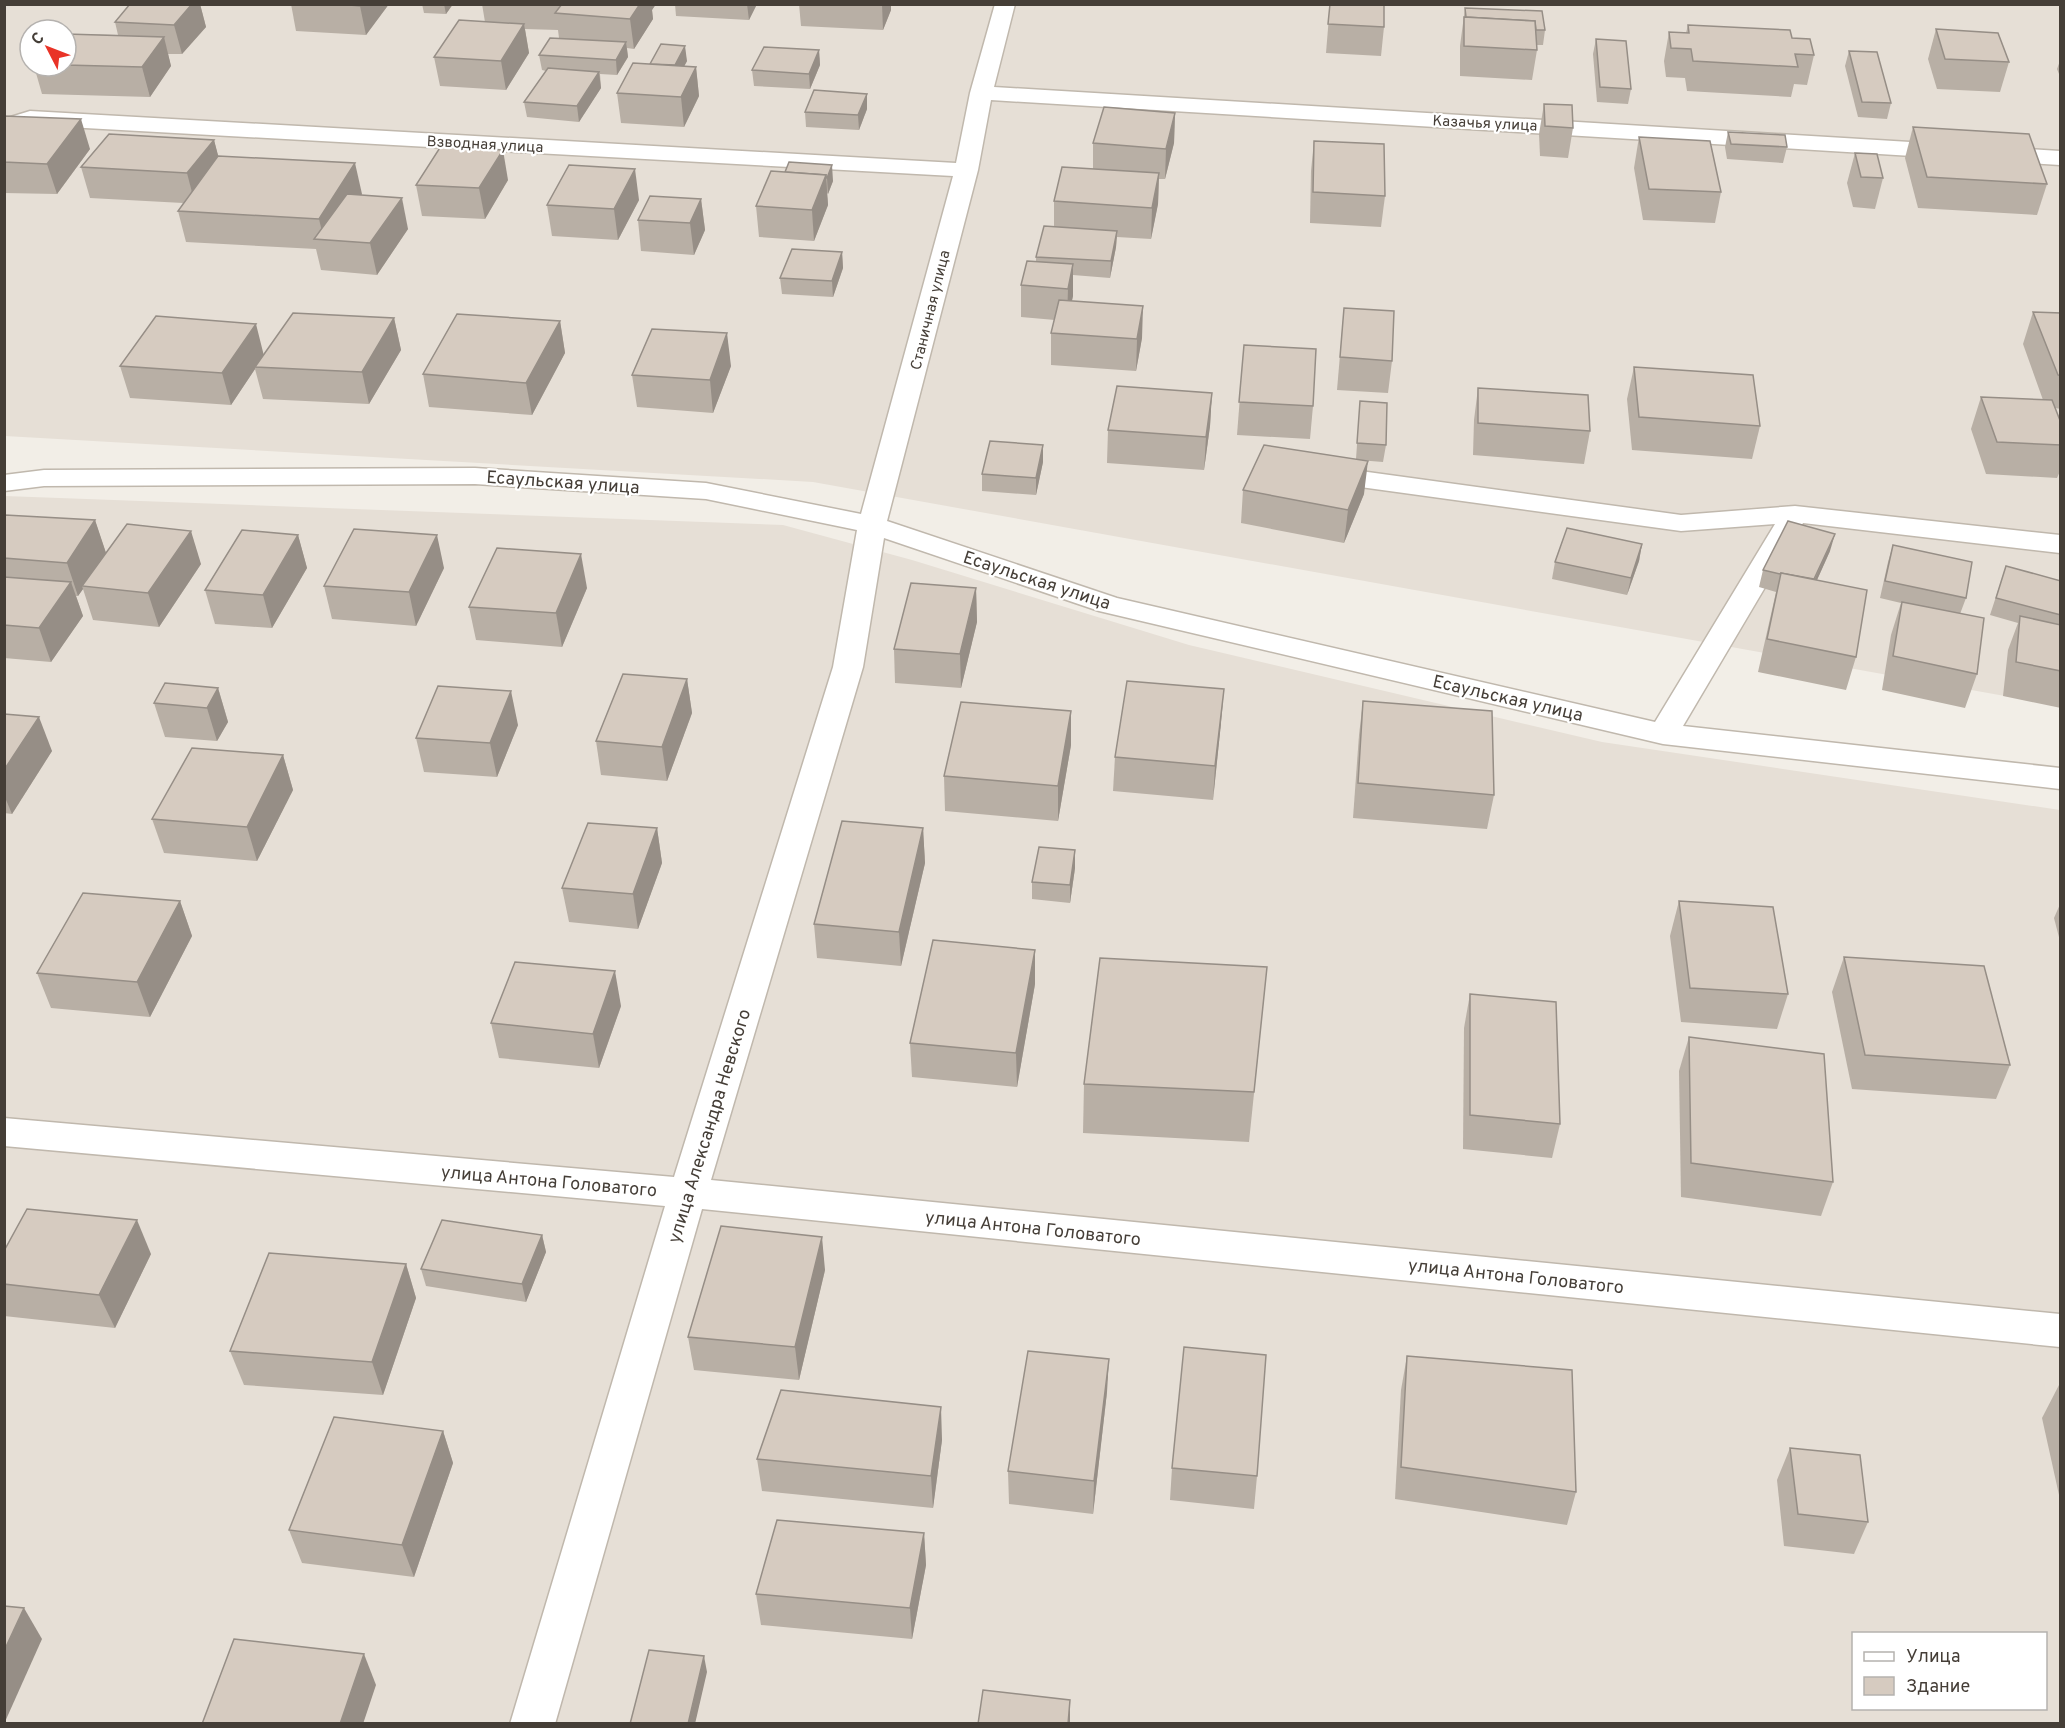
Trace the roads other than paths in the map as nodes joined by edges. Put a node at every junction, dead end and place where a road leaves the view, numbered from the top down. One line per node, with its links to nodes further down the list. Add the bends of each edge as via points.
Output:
1 (1005, 4): 2 (street, Станичная улица)
2 (981, 93): 4 (street, Казачья улица); 5 (street, Станичная улица)
3 (4, 126): 5 (street, Взводная улица, via 30,118)
4 (2061, 158)
5 (966, 170): 9 (street, Станичная улица)
6 (1353, 478): 8 (street, via 1681,523)
7 (4, 483): 9 (street, Есаульская улица, via 44,478 475,476 706,491)
8 (1795, 514): 10 (street); 11 (street)
9 (872, 525): 11 (street, Есаульская улица, via 1109,605); 14 (street, улица Александра Невского, via 848,667)
10 (2061, 544)
11 (1663, 734): 12 (street, Есаульская улица)
12 (2061, 779)
13 (4, 1132): 14 (street, улица Антона Головатого)
14 (688, 1193): 15 (street, улица Антона Головатого); 16 (street, улица Александра Невского)
15 (2061, 1331)
16 (532, 1724)

